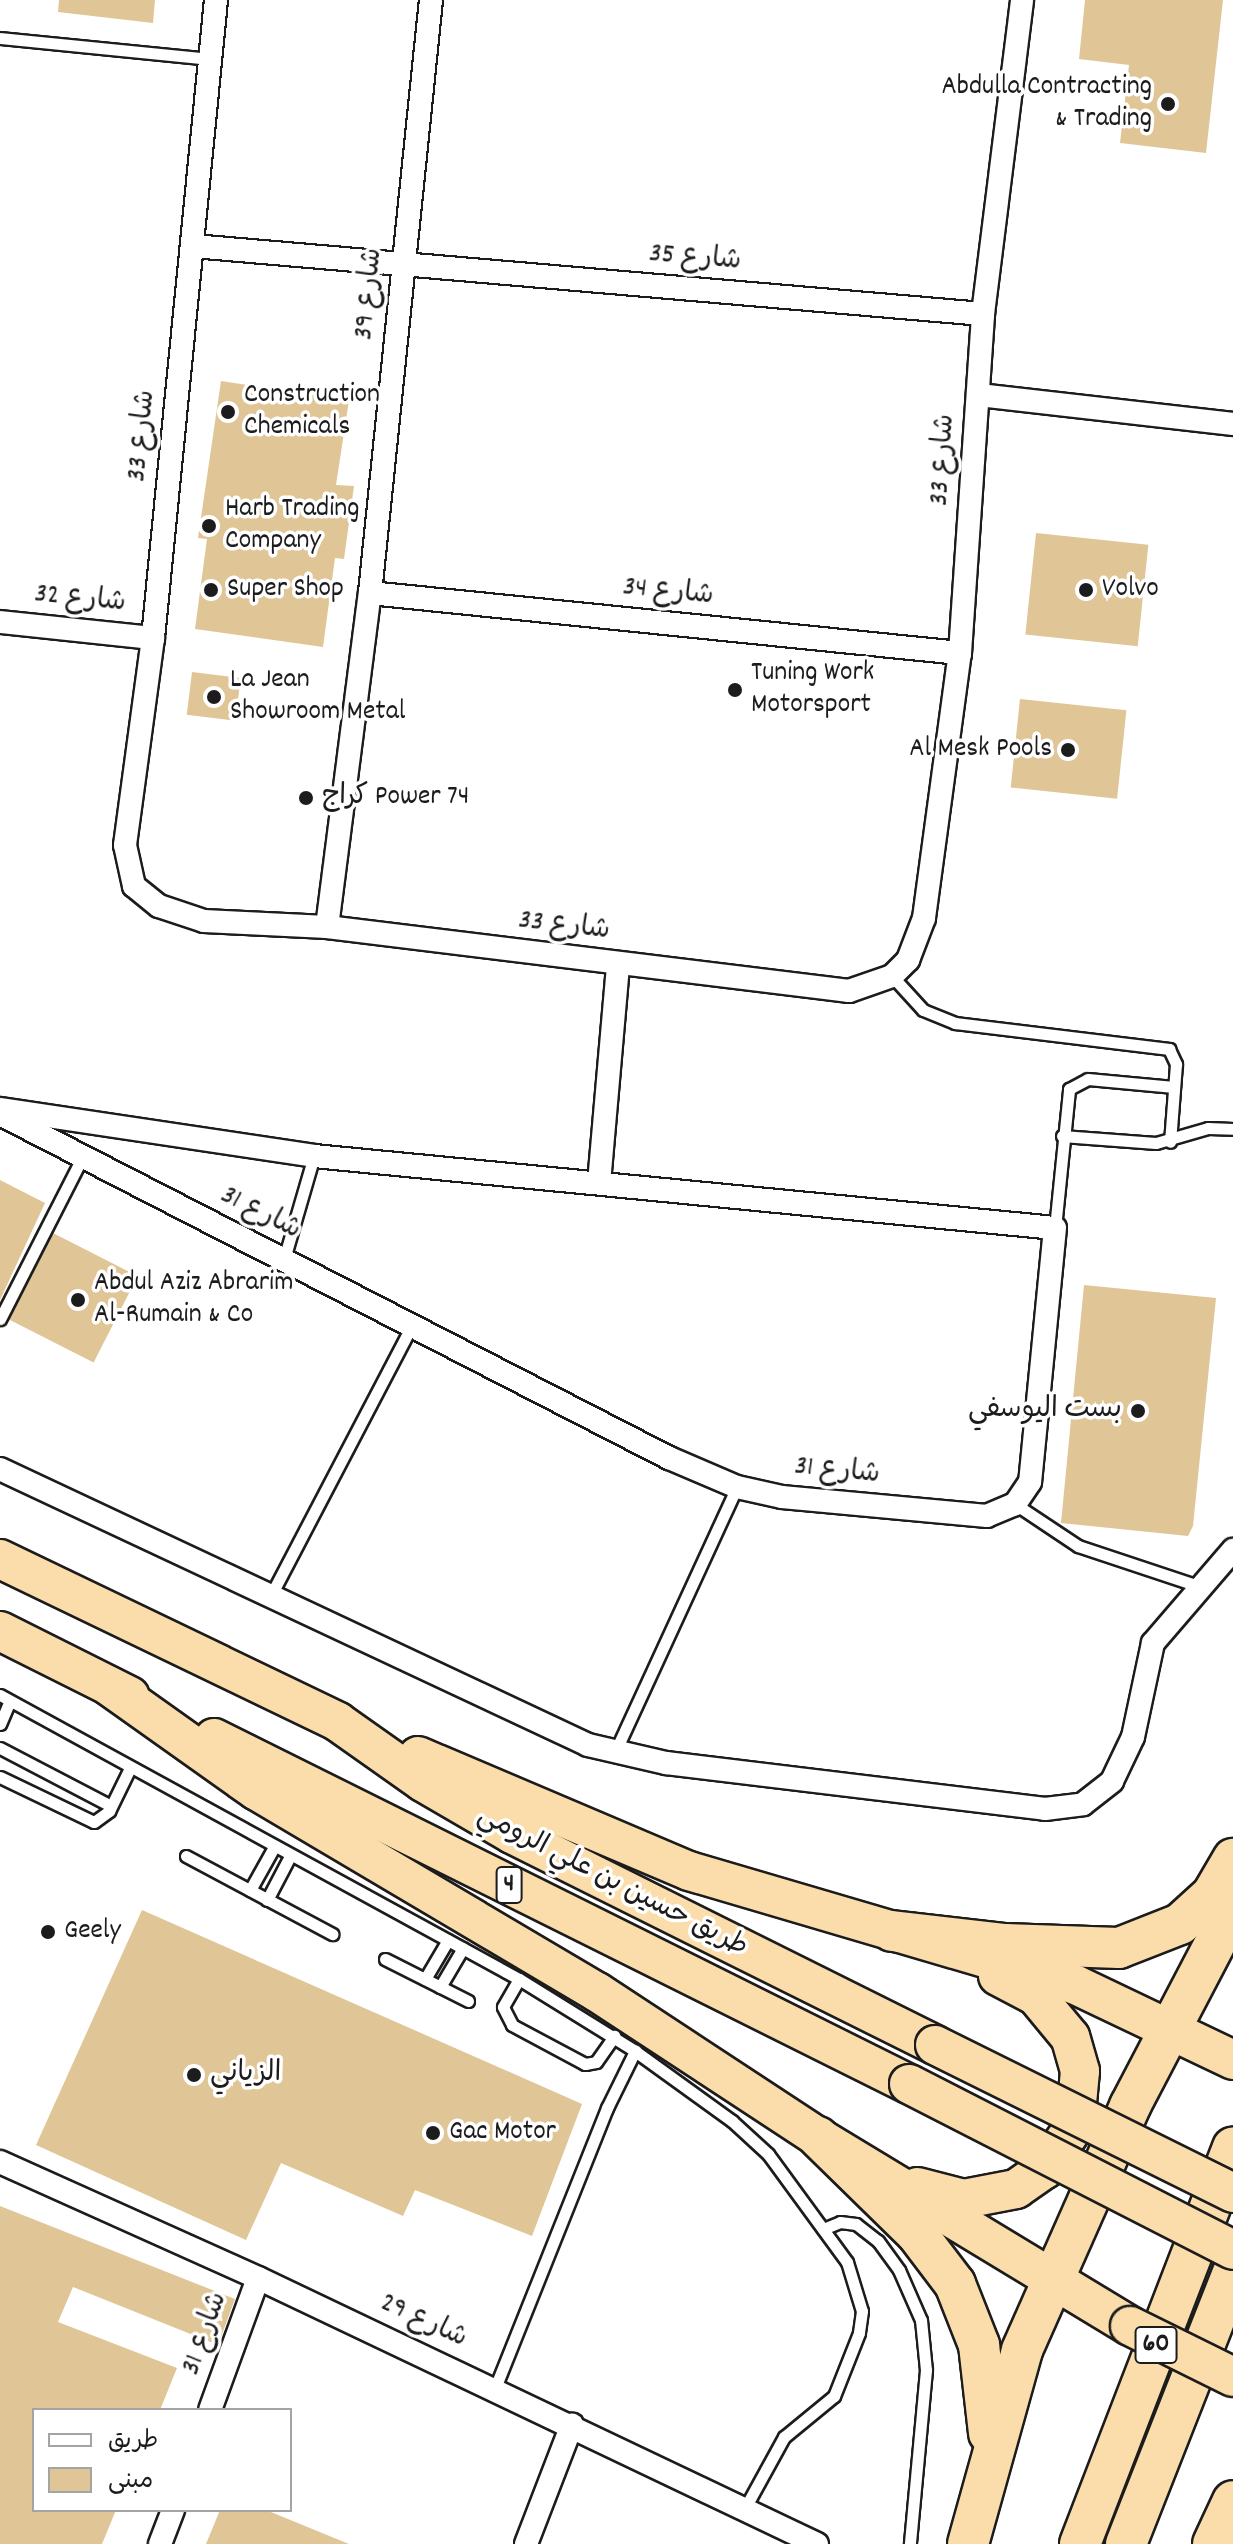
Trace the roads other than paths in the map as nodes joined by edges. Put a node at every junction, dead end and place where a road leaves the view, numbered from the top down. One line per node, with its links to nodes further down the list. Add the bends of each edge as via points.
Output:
1 (216, 0): 5 (street, شارع 33)
2 (431, 0): 7 (street, شارع 39)
3 (1022, 0): 8 (street, شارع 33)
4 (0, 38): 5 (lane)
5 (210, 59): 6 (street, شارع 33)
6 (193, 246): 7 (street, شارع 35); 13 (street, شارع 33)
7 (403, 264): 8 (street, شارع 35); 11 (street, شارع 39)
8 (983, 314): 9 (street, شارع 33)
9 (979, 395): 10 (street); 14 (street, شارع 33)
10 (1233, 424)
11 (370, 593): 14 (street, شارع 34); 15 (street, شارع 39)
12 (0, 622): 13 (street, 32 شارع)
13 (153, 638): 15 (street, شارع 33, via 125,845 134,886 159,906 204,921)
14 (960, 653): 17 (street, شارع 33, via 919,940)
15 (327, 927): 16 (street, شارع 33)
16 (618, 964): 17 (street, شارع 33, via 849,991); 25 (street)
17 (892, 976): 18 (lane, via 923,1010 955,1023 1169,1049 1176,1057)
18 (1174, 1087): 21 (lane, via 1080,1080 1066,1095); 22 (lane)
19 (0, 1111): 23 (street, شارع 31); 24 (street, شارع 31)
20 (1233, 1129): 22 (lane, via 1208,1128)
21 (1062, 1136): 22 (lane); 26 (lane)
22 (1170, 1142)
23 (83, 1156): 27 (street, شارع 31); 28 (lane)
24 (314, 1156): 25 (street, شارع 31); 27 (lane)
25 (599, 1183): 26 (street, شارع 31)
26 (1055, 1228): 32 (street, via 1033,1470)
27 (284, 1259): 29 (street, شارع 31)
28 (0, 1319)
29 (412, 1325): 31 (street, شارع 31, via 680,1464); 36 (lane)
30 (0, 1469): 36 (street)
31 (737, 1487): 32 (street, شارع 31, via 782,1497 978,1516); 43 (lane)
32 (1015, 1504): 35 (lane, via 1078,1546)
33 (1233, 1550): 35 (street)
34 (0, 1559): 40 (highway, طريق حسين بن علي الرومي / 4)
35 (1201, 1587): 43 (street, via 1148,1654 1133,1737 1121,1767 1104,1791 1071,1808)
36 (270, 1597): 43 (street, via 563,1736)
37 (0, 1631): 38 (highway, طريق حسين بن علي الرومي / 4)
38 (109, 1686): 67 (highway, via 257,1791 597,1992); 72 (highway, طريق حسين بن علي الرومي / 4, bridge)
39 (5, 1698): 41 (lane); 44 (lane)
40 (338, 1722): 54 (highway, via 689,1871); 70 (highway, طريق حسين بن علي الرومي / 4, bridge, via 423,1782 512,1834)
41 (0, 1724)
42 (0, 1748): 46 (lane)
43 (614, 1753)
44 (130, 1768): 46 (lane); 47 (lane)
45 (0, 1777): 46 (lane, via 87,1821 100,1820)
46 (111, 1806)
47 (274, 1847): 49 (lane); 51 (lane)
48 (186, 1856): 51 (lane)
49 (290, 1856): 52 (lane); 56 (lane)
50 (1233, 1859): 54 (highway, via 1212,1895 1180,1924 1119,1948 1005,1944)
51 (250, 1890): 52 (lane)
52 (267, 1900): 55 (lane)
53 (1233, 1909): 63 (highway)
54 (892, 1931): 63 (highway, via 1052,1977); 67 (highway, via 1021,1986 1049,2008 1070,2037 1080,2071 1075,2125 1058,2156 1038,2175 1016,2189 982,2198 928,2192)
55 (332, 1934)
56 (448, 1940): 57 (lane); 59 (lane)
57 (463, 1948): 60 (lane); 61 (lane)
58 (385, 1959): 59 (lane)
59 (425, 1979): 61 (lane)
60 (519, 1979): 64 (lane); 64 (lane, via 503,2007 512,2025 585,2064 596,2062)
61 (440, 1987): 62 (lane)
62 (468, 2001)
63 (1172, 2028): 66 (highway); 75 (highway, via 1130,2106)
64 (614, 2036): 65 (lane)
65 (635, 2051): 71 (lane, via 751,2136); 77 (lane)
66 (1225, 2056)
67 (818, 2137): 75 (highway); 80 (highway, via 917,2234 955,2284 979,2345)
68 (1233, 2147): 89 (highway, 60)
69 (0, 2162): 74 (street, شارع 29)
70 (1233, 2193)
71 (823, 2229): 82 (lane, via 858,2285 859,2333 834,2396 784,2437); 87 (lane, via 847,2222 878,2241 904,2278 921,2320 926,2370)
72 (1233, 2250)
73 (1233, 2273): 90 (highway, 60)
74 (258, 2278): 77 (street, شارع 29); 78 (street, شارع 31)
75 (1052, 2280): 76 (highway, bridge); 80 (highway, via 1022,2350)
76 (1233, 2377)
77 (495, 2388): 79 (street, شارع 29)
78 (211, 2408)
79 (572, 2425): 82 (street, شارع 29); 85 (street)
80 (991, 2453): 88 (highway)
81 (1233, 2501): 91 (highway)
82 (745, 2508): 86 (street, شارع 29)
83 (172, 2512): 84 (street)
84 (160, 2544)
85 (526, 2544)
86 (817, 2544)
87 (910, 2544)
88 (968, 2544)
89 (1080, 2544)
90 (1126, 2544)
91 (1213, 2544)

